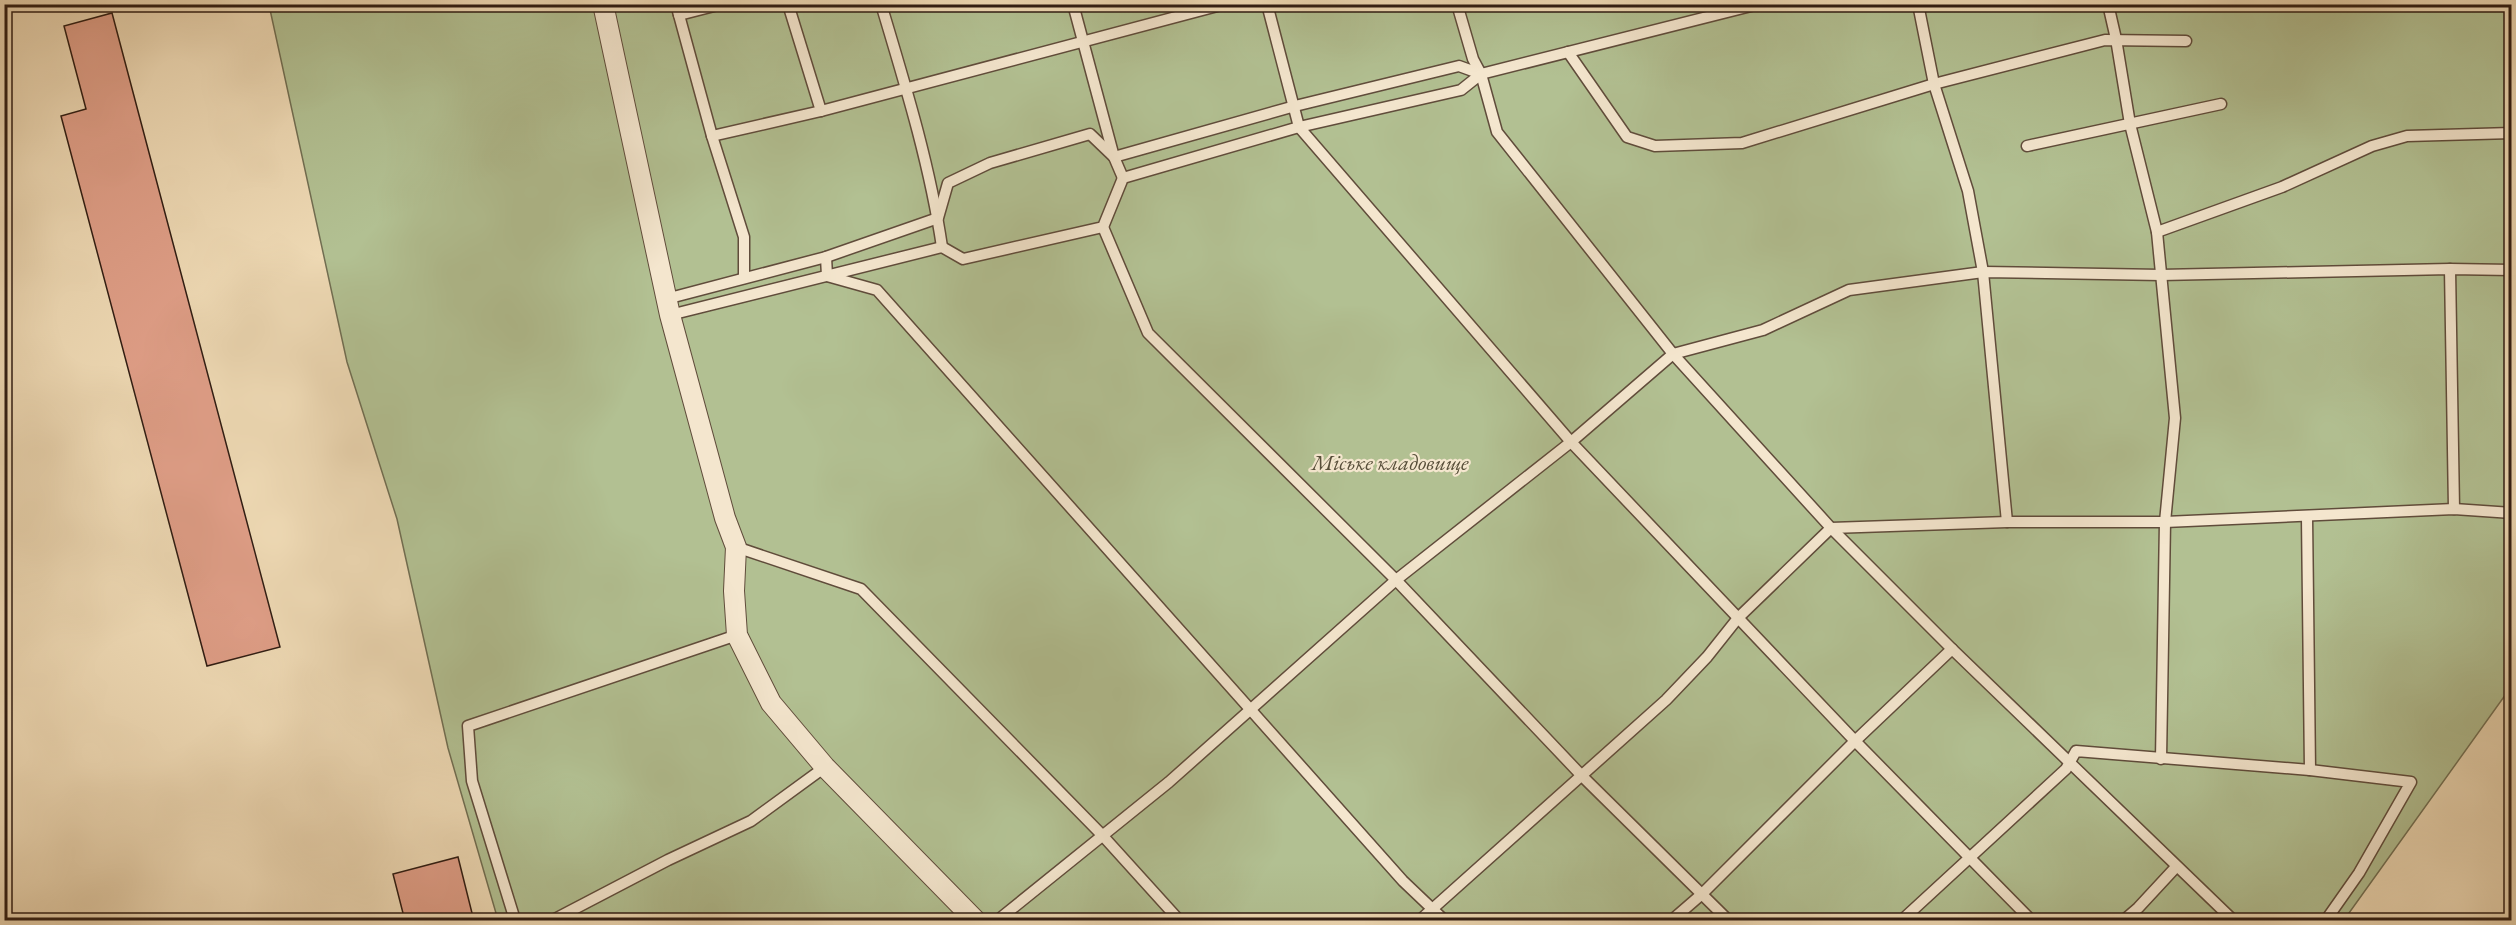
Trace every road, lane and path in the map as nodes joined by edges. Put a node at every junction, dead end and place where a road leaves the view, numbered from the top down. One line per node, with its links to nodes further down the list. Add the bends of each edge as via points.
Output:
1 (603, 4): 41 (street)
2 (722, 4): 12 (lane)
3 (788, 4): 22 (lane)
4 (881, 4): 19 (lane)
5 (1073, 4): 15 (lane)
6 (1225, 4): 15 (lane)
7 (1267, 4): 21 (lane)
8 (1456, 4): 17 (lane)
9 (1759, 4): 16 (lane)
10 (1918, 4): 18 (lane)
11 (2108, 4): 13 (lane)
12 (677, 10): 26 (lane)
13 (2116, 39): 14 (lane); 18 (lane); 23 (lane)
14 (2186, 41)
15 (1083, 42): 19 (lane); 28 (lane)
16 (1568, 52): 17 (lane); 18 (lane, via 1627,137 1655,146 1742,143)
17 (1481, 75): 21 (lane, via 1459,66); 24 (lane, via 1461,90); 42 (lane, via 1497,132)
18 (1934, 84): 37 (lane, via 1968,191)
19 (906, 88): 22 (lane); 30 (lane)
20 (2221, 104): 23 (lane)
21 (1295, 106): 24 (lane); 28 (lane)
22 (821, 111): 26 (lane)
23 (2130, 124): 27 (lane); 32 (lane)
24 (1299, 127): 29 (lane); 43 (lane)
25 (2511, 133): 32 (lane, via 2407,136 2372,146 2282,187)
26 (712, 136): 40 (lane, via 744,237)
27 (2027, 146)
28 (1114, 157): 29 (lane); 30 (lane, via 1090,134 990,163 948,183)
29 (1123, 178): 31 (lane)
30 (938, 218): 33 (lane); 34 (lane)
31 (1103, 227): 33 (lane, via 963,259); 51 (lane, via 1148,333)
32 (2157, 232): 38 (lane)
33 (942, 248): 39 (lane)
34 (826, 257): 39 (lane); 40 (lane)
35 (2450, 269): 36 (lane); 38 (lane); 44 (lane)
36 (2511, 270)
37 (1983, 272): 38 (lane); 42 (lane, via 1849,290 1763,330); 47 (lane)
38 (2161, 275): 48 (lane, via 2175,418)
39 (827, 276): 41 (lane); 55 (lane, via 877,291)
40 (744, 279): 41 (lane)
41 (668, 307): 50 (street)
42 (1673, 354): 43 (lane); 49 (lane)
43 (1571, 442): 51 (lane); 52 (lane)
44 (2454, 509): 45 (lane); 46 (lane)
45 (2511, 513)
46 (2307, 517): 48 (lane); 60 (lane)
47 (2007, 522): 48 (lane); 49 (lane)
48 (2166, 522): 57 (lane)
49 (1831, 528): 52 (lane); 54 (lane)
50 (736, 547): 53 (street); 62 (lane, via 861,589)
51 (1396, 580): 55 (lane); 61 (lane)
52 (1738, 618): 56 (lane); 61 (lane, via 1666,700)
53 (737, 635): 59 (street, via 771,703); 67 (lane, via 468,726 472,781)
54 (1952, 649): 56 (lane); 58 (lane)
55 (1251, 709): 62 (lane); 66 (lane)
56 (1855, 741): 63 (lane); 65 (lane)
57 (2161, 759): 58 (lane, via 2076,752); 60 (lane)
58 (2069, 762): 63 (lane); 64 (lane)
59 (825, 767): 68 (lane, via 751,821); 69 (street)
60 (2310, 770): 80 (lane, via 2411,782 2360,873)
61 (1582, 776): 65 (lane); 66 (lane)
62 (1103, 836): 70 (lane); 71 (lane)
63 (1971, 856): 76 (lane); 77 (lane)
64 (2176, 867): 78 (lane); 79 (lane)
65 (1702, 894): 74 (lane); 75 (lane)
66 (1432, 909): 72 (lane); 73 (lane)
67 (515, 921)
68 (553, 921)
69 (975, 921)
70 (998, 921)
71 (1179, 921)
72 (1420, 921)
73 (1444, 921)
74 (1672, 921)
75 (1728, 921)
76 (1902, 921)
77 (2031, 921)
78 (2124, 921)
79 (2234, 921)
80 (2326, 921)

